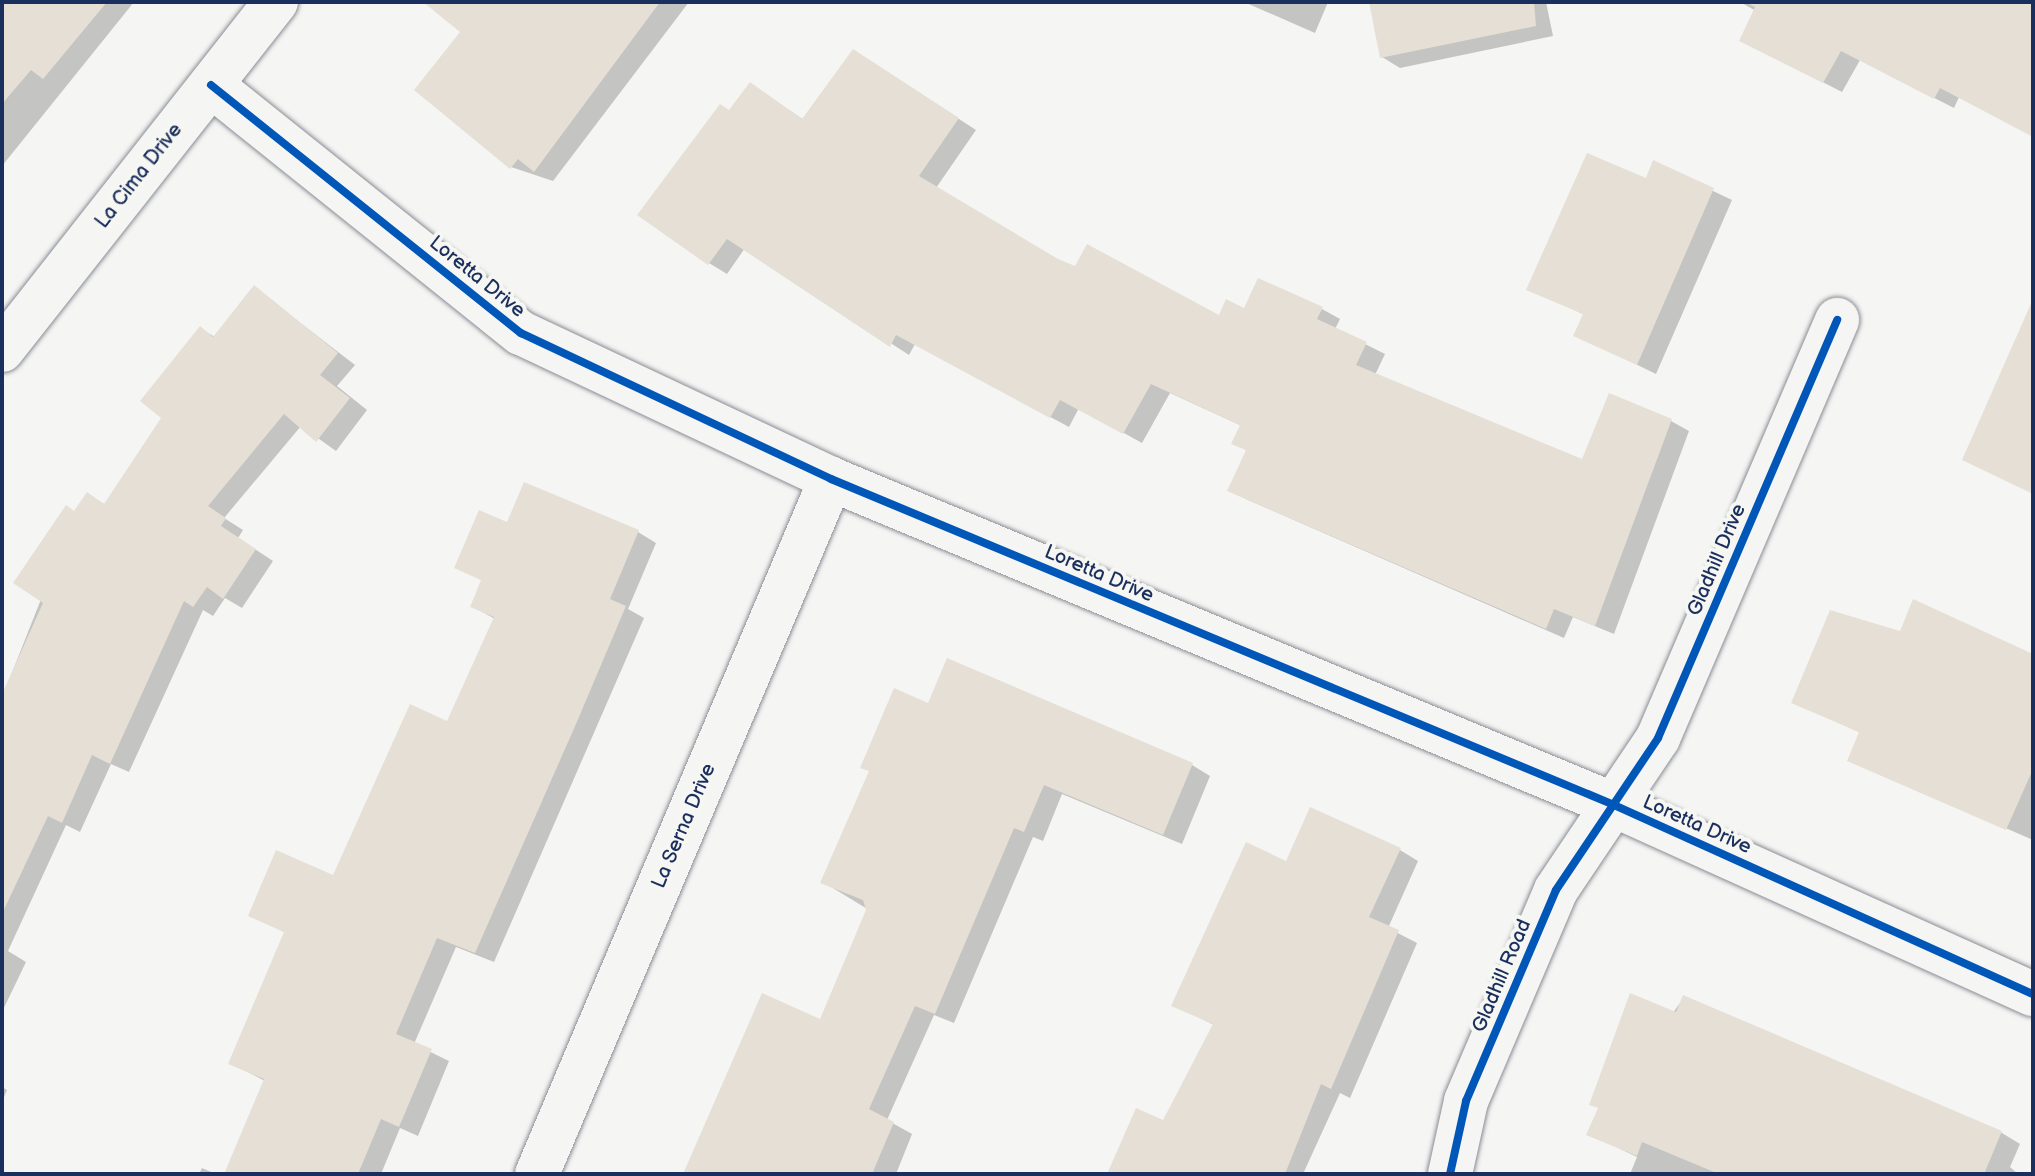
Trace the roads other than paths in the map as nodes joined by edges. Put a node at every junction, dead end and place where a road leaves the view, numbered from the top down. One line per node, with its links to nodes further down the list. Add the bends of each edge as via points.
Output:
1 (276, 2): 2 (street, La Cima Drive)
2 (211, 85): 4 (street, La Cima Drive); 5 (street, Loretta Drive, via 521,333)
3 (1837, 320): 6 (street, Gladhill Drive, via 1658,738)
4 (2, 350)
5 (831, 479): 6 (street, Loretta Drive); 8 (street, La Serna Drive)
6 (1614, 805): 7 (street, Loretta Drive); 9 (street, Gladhill Road, via 1556,890 1466,1101)
7 (2033, 994)
8 (537, 1174)
9 (1450, 1174)

